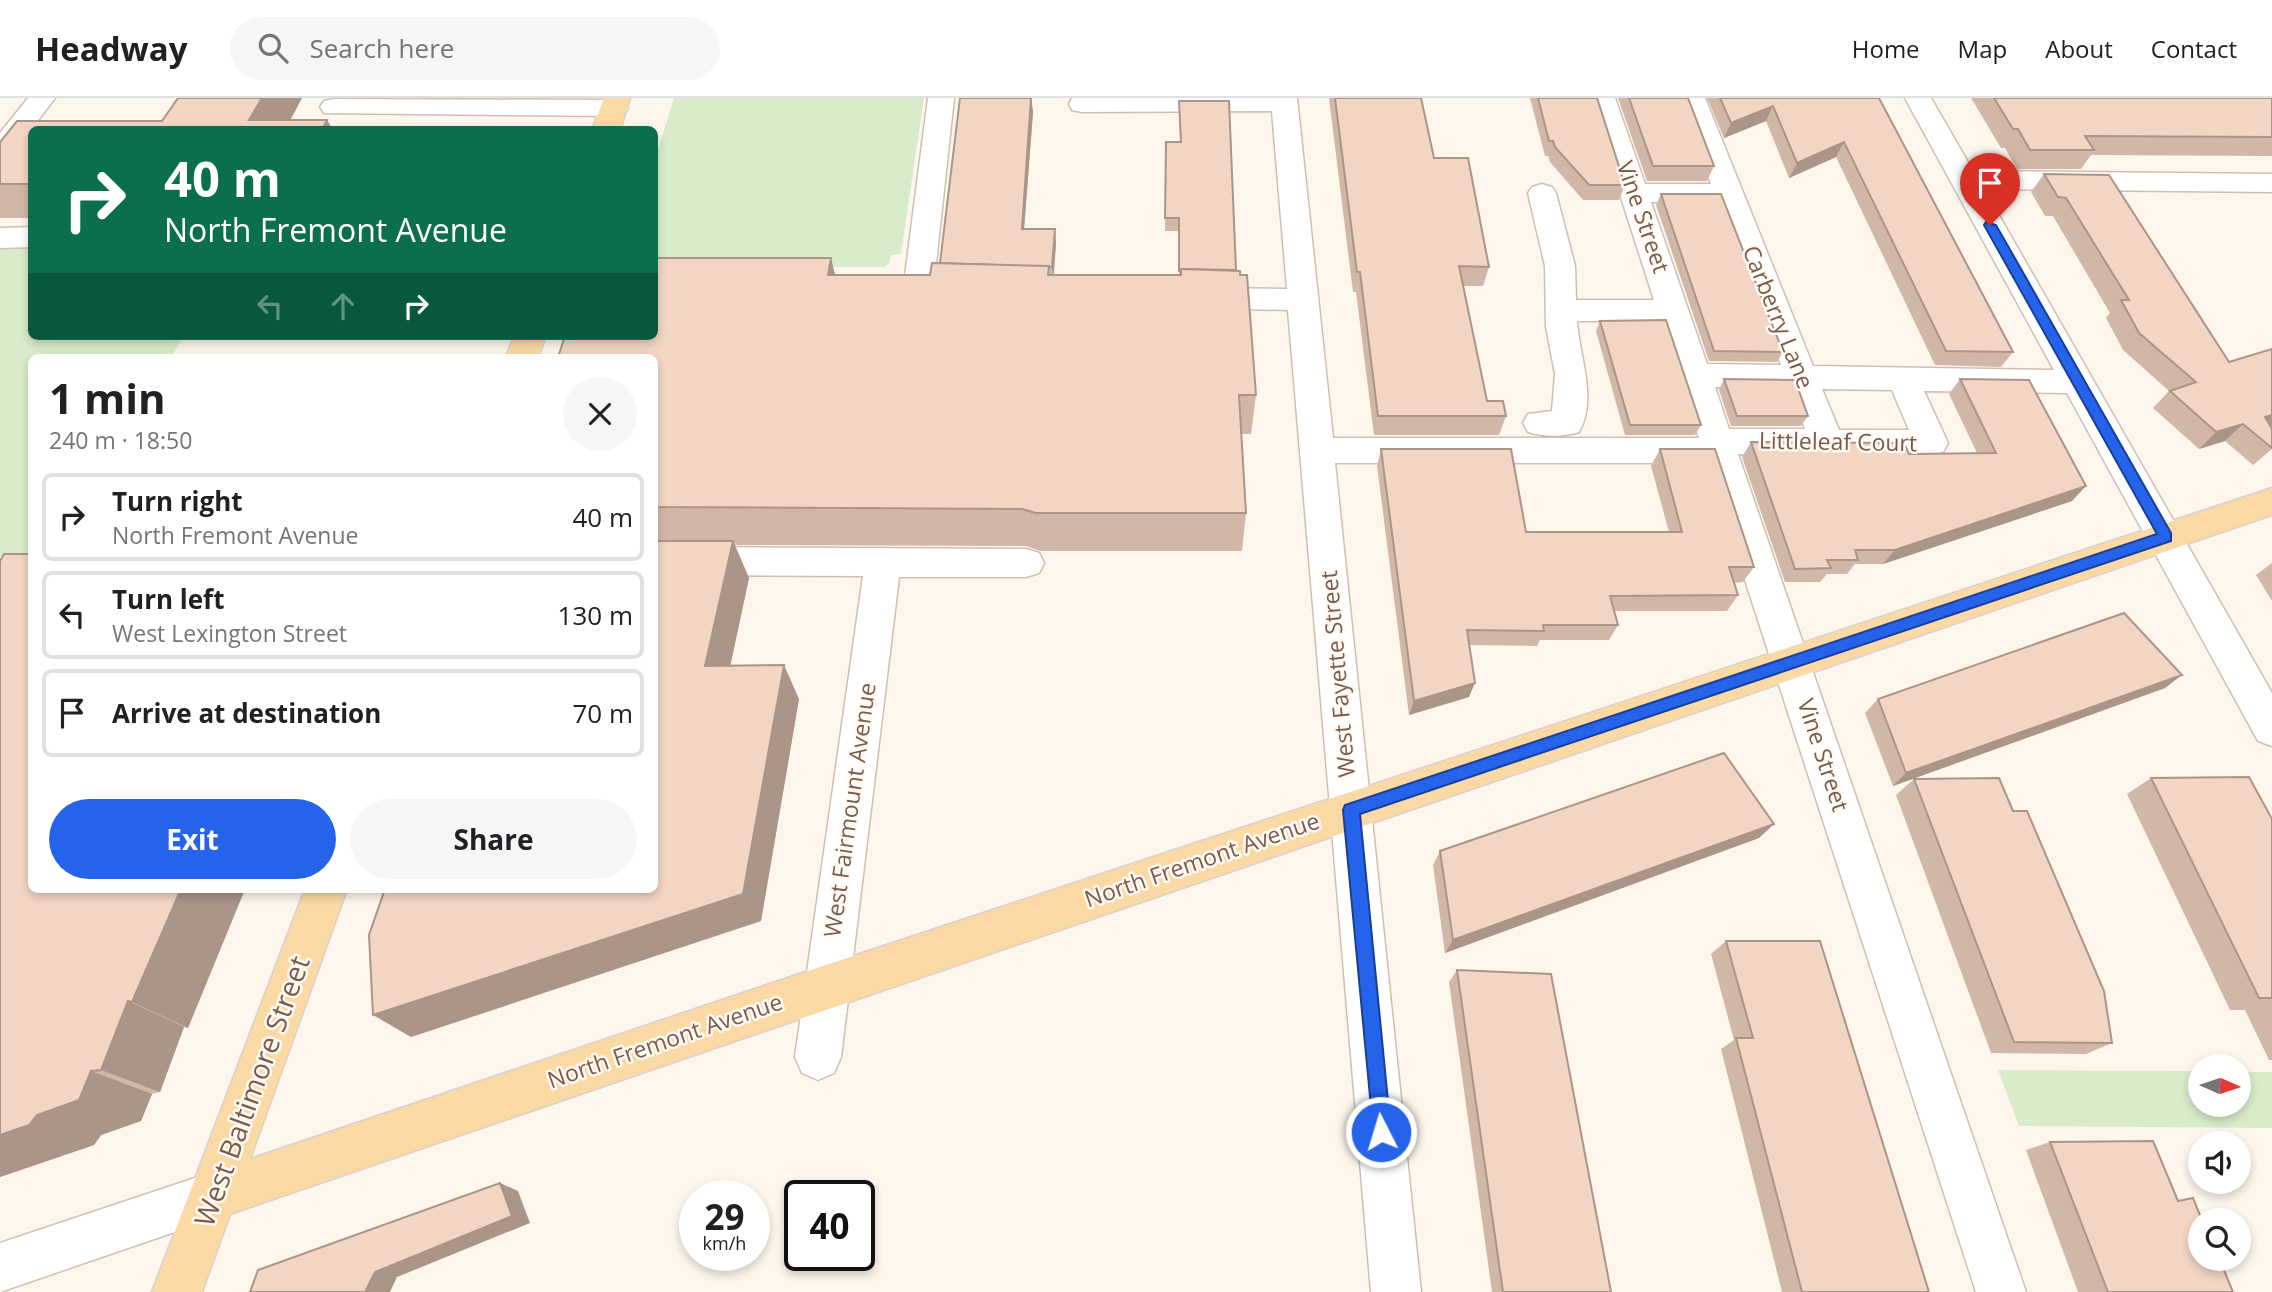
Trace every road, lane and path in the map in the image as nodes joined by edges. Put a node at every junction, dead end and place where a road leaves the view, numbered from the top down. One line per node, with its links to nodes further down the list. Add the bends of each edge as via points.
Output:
1 (42, 98): 11 (street)
2 (942, 98): 17 (street)
3 (1602, 98): 14 (street, Vine Street)
4 (1692, 98): 16 (street, Carberry Lane)
5 (1918, 98): 12 (street)
6 (1284, 100): 7 (street); 19 (street, West Fayette Street)
7 (1082, 104)
8 (334, 107): 10 (street)
9 (612, 112): 10 (street)
10 (503, 119)
11 (12, 147)
12 (1965, 180): 13 (street); 25 (street)
13 (2272, 183)
14 (1634, 192): 16 (street); 21 (street, Vine Street)
15 (1542, 193): 20 (street, via 1560,266)
16 (1729, 193): 23 (street, Carberry Lane)
17 (918, 291)
18 (1174, 297): 19 (street)
19 (1303, 300): 29 (street, West Fayette Street)
20 (1561, 310): 21 (street); 26 (street, via 1571,373 1567,423)
21 (1675, 312): 22 (street, Vine Street)
22 (1696, 375): 23 (street); 28 (street, Vine Street)
23 (1801, 377): 24 (street); 27 (street, Carberry Lane)
24 (1903, 379): 25 (street); 27 (street, Littleleaf Court, via 1931,443)
25 (2079, 382): 31 (street)
26 (1539, 423)
27 (1827, 442): 28 (street, Littleleaf Court)
28 (1719, 445): 29 (street, Littleleaf Court); 35 (street, Vine Street)
29 (1317, 451): 37 (street, West Fayette Street)
30 (2272, 500): 31 (main road, North Fremont Avenue)
31 (2166, 537): 35 (main road, North Fremont Avenue); 36 (street)
32 (658, 561): 33 (street)
33 (883, 562): 34 (street); 39 (street, West Fairmount Avenue)
34 (1026, 563)
35 (1792, 663): 37 (main road, North Fremont Avenue); 45 (street, Vine Street)
36 (2272, 729)
37 (1351, 810): 39 (main road, North Fremont Avenue); 44 (street, West Fayette Street)
38 (325, 893): 41 (main road, West Baltimore Street)
39 (826, 986): 40 (street, West Fairmount Avenue); 41 (main road, North Fremont Avenue)
40 (818, 1057)
41 (213, 1196): 42 (street); 43 (main road, West Baltimore Street)
42 (0, 1268)
43 (177, 1292)
44 (1396, 1292)
45 (2001, 1292)

